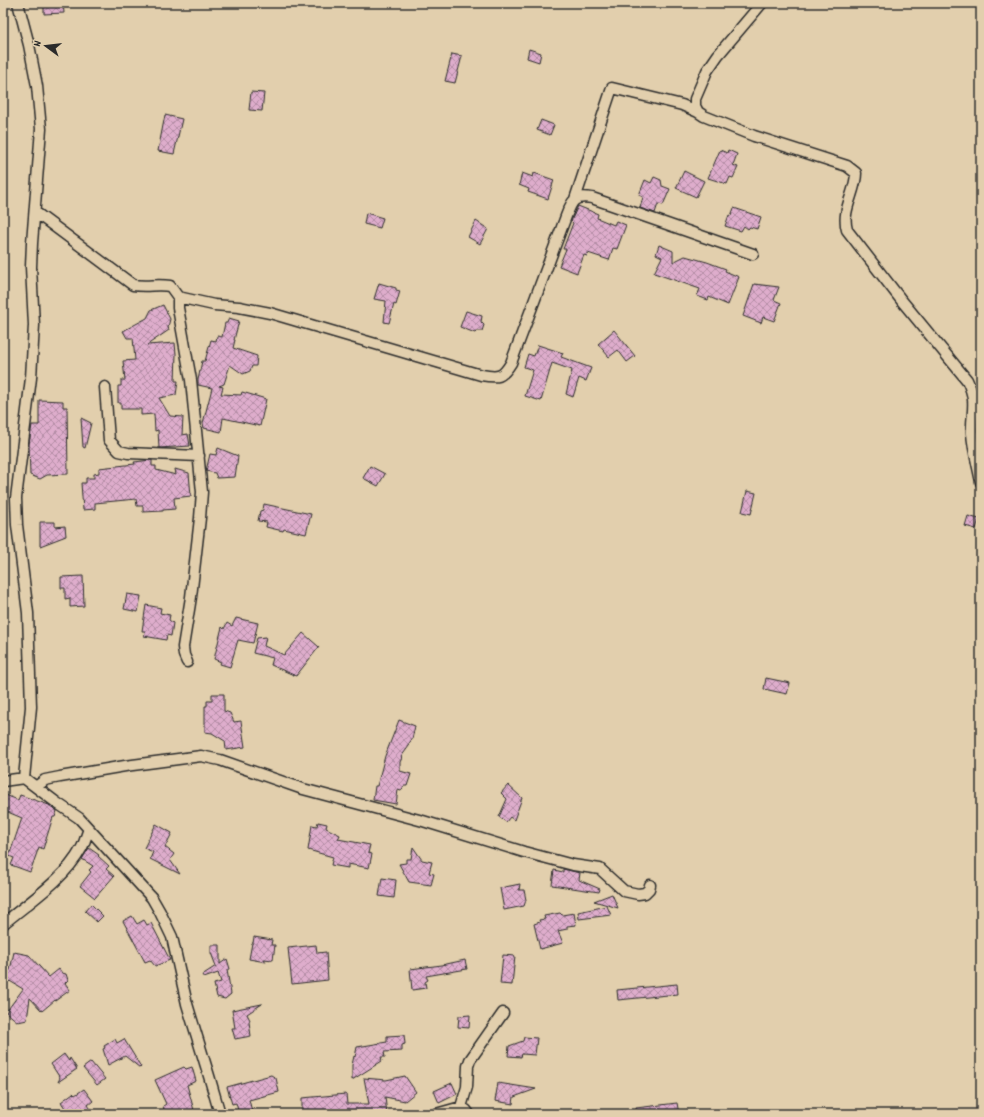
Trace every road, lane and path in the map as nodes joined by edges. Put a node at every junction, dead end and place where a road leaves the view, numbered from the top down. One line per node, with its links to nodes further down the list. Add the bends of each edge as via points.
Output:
1 (18, 3): 5 (street, via 37,86 41,129)
2 (762, 3): 3 (street, via 712,62 695,99)
3 (698, 112): 4 (street, via 682,105 612,88); 10 (street, via 754,136 847,166 856,173 845,216 847,230 968,380 974,401 972,432)
4 (575, 199): 6 (street, via 584,196 592,198); 7 (street, via 565,219 515,354 507,370 494,378 270,313 214,305)
5 (35, 212): 7 (street, via 133,285 170,286); 12 (street, via 31,261 34,325 31,378 16,498 28,613 31,699)
6 (754, 254)
7 (178, 296): 9 (street, via 192,380)
8 (105, 387): 9 (street, via 109,440 119,451)
9 (199, 456): 11 (street, via 202,492 183,647)
10 (981, 482)
11 (187, 662)
12 (24, 778): 13 (street); 14 (street)
13 (3, 781)
14 (36, 787): 15 (street, via 80,818); 16 (street, via 46,780 60,777 192,757 209,757 303,789 423,821 524,852 600,869 624,891 645,893)
15 (89, 829): 17 (street, via 73,862 52,884); 20 (street, via 152,898 172,937 187,1004)
16 (650, 885)
17 (3, 924)
18 (503, 1013): 19 (street, via 470,1060)
19 (465, 1110): 21 (street)
20 (220, 1114)
21 (436, 1114)

